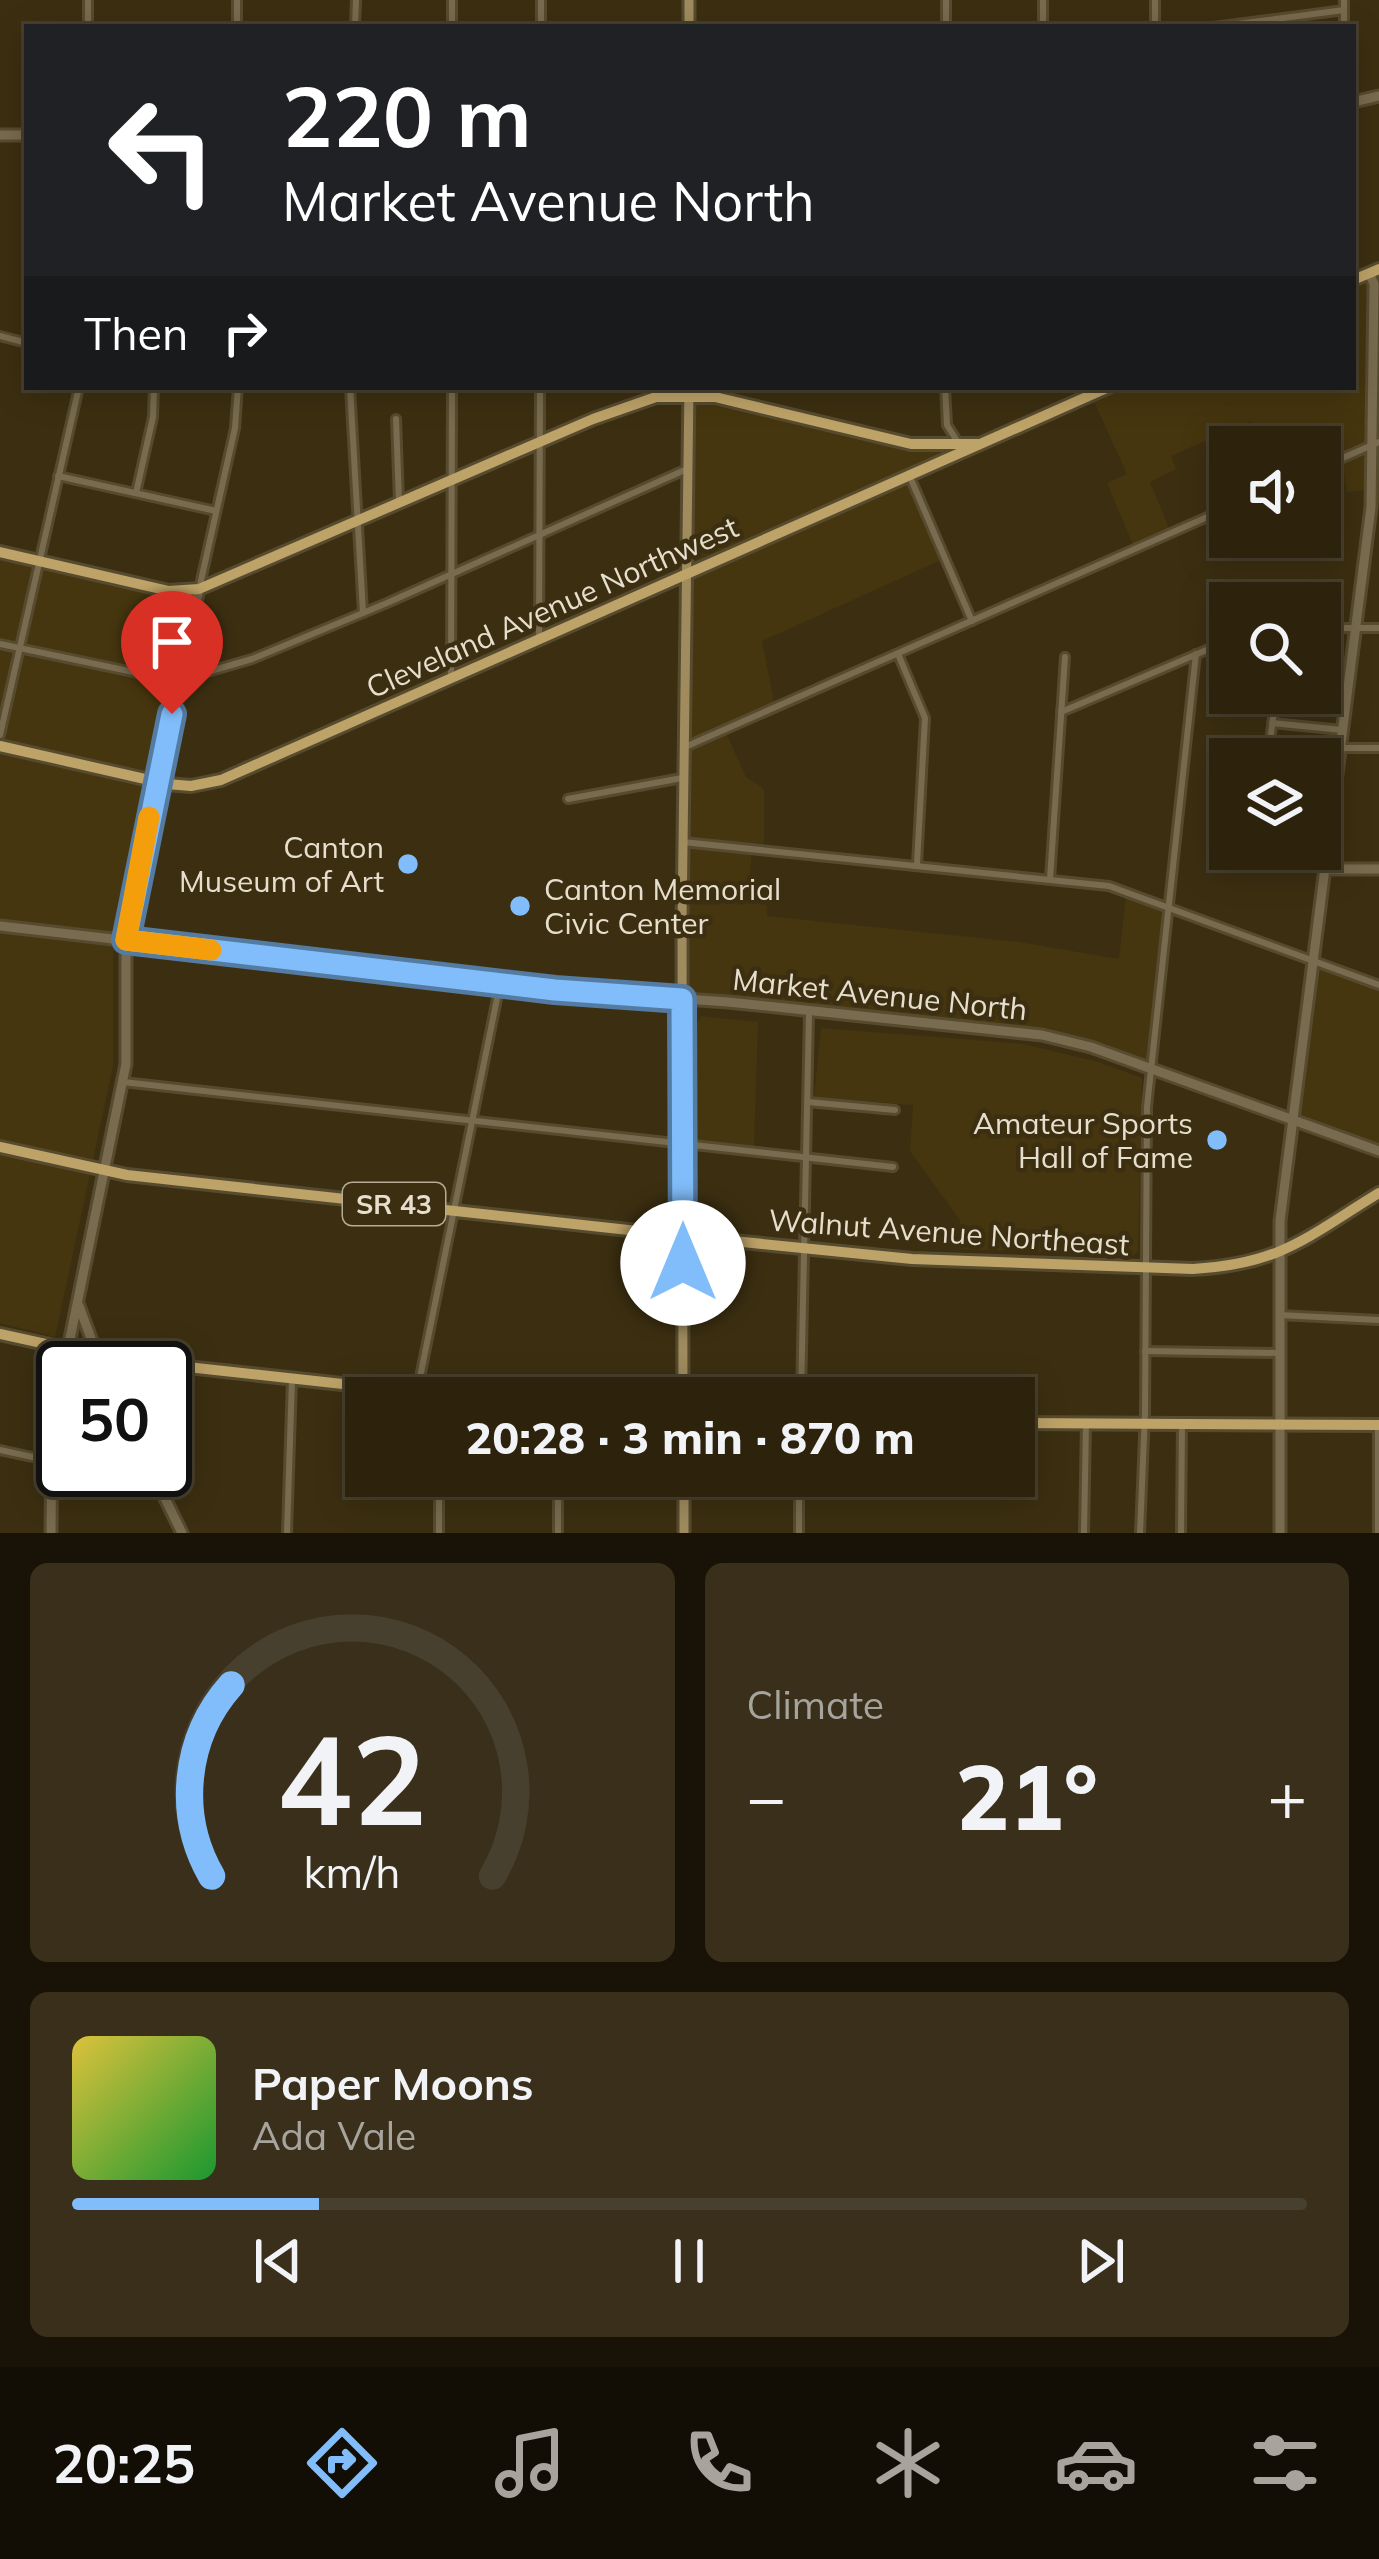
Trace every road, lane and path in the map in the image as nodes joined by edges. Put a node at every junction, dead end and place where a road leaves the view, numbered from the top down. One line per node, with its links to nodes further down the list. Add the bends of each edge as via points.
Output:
1 (1344, 0): 2 (street)
2 (1344, 10): 3 (street); 4 (street)
3 (1237, 24)
4 (1344, 24)
5 (1374, 271): 22 (street)
6 (78, 390): 26 (street)
7 (154, 390): 29 (street)
8 (238, 390): 32 (street)
9 (350, 390): 34 (street)
10 (452, 390): 28 (street)
11 (540, 390): 19 (street)
12 (684, 390): 19 (main road)
13 (688, 390): 25 (main road)
14 (692, 390): 23 (main road)
15 (945, 390): 17 (street)
16 (1102, 390): 21 (main road, Cleveland Avenue Northwest)
17 (946, 418): 20 (street); 23 (street)
18 (397, 419): 30 (street)
19 (539, 442): 28 (main road); 35 (street)
20 (959, 444): 21 (main road); 23 (main road)
21 (978, 444): 27 (main road, Cleveland Avenue Northwest)
22 (1376, 444): 24 (street); 31 (street)
23 (930, 446)
24 (1341, 459)
25 (688, 469): 35 (street); 38 (main road)
26 (58, 476): 29 (street); 37 (street)
27 (910, 477): 38 (main road, Cleveland Avenue Northwest); 42 (street)
28 (452, 480): 30 (main road); 39 (street)
29 (136, 493): 32 (street)
30 (400, 502): 34 (main road)
31 (1375, 503): 44 (street)
32 (216, 511): 40 (street)
33 (1209, 516): 42 (street)
34 (356, 521): 40 (main road); 41 (street)
35 (539, 536): 39 (street); 46 (street)
36 (0, 552): 37 (main road)
37 (39, 561): 40 (main road, via 169,591); 48 (street)
38 (686, 574): 46 (main road, Cleveland Avenue Northwest); 63 (main road)
39 (452, 575): 41 (street); 53 (street)
40 (199, 589): 54 (street)
41 (363, 613): 54 (street)
42 (972, 621): 50 (street)
43 (1341, 628): 44 (street)
44 (1354, 628): 45 (street); 58 (street)
45 (1379, 628)
46 (539, 639): 53 (main road, Cleveland Avenue Northwest)
47 (0, 644): 48 (street)
48 (20, 649): 54 (street); 59 (street)
49 (1209, 649): 51 (street)
50 (898, 654): 63 (street); 70 (street, via 925,718)
51 (1196, 654): 55 (street); 75 (street)
52 (1065, 657): 55 (street)
53 (451, 678): 67 (main road, Cleveland Avenue Northwest, via 221,781)
54 (180, 680): 67 (street)
55 (1061, 712): 74 (street)
56 (1273, 714): 57 (street)
57 (1272, 723): 58 (street); 60 (street)
58 (1342, 730): 61 (street)
59 (0, 735)
60 (1270, 738)
61 (1341, 739)
62 (0, 746): 67 (main road, Cleveland Avenue Northwest)
63 (685, 747): 66 (main road)
64 (1341, 748): 65 (street)
65 (1379, 748)
66 (684, 778): 68 (street); 69 (main road)
67 (157, 782): 77 (street)
68 (568, 799)
69 (683, 842): 70 (street); 81 (main road)
70 (917, 865): 74 (street)
71 (1341, 869): 72 (street)
72 (1379, 869)
73 (1326, 870): 78 (street)
74 (1050, 879): 75 (street, via 1108,886)
75 (1169, 907): 78 (street); 83 (street)
76 (0, 926): 77 (street, Market Avenue North)
77 (126, 940): 79 (street, Market Avenue North); 84 (street)
78 (1314, 959): 80 (street); 87 (street)
79 (500, 983): 81 (street, Market Avenue North); 88 (street)
80 (1379, 985)
81 (682, 999): 82 (street, Market Avenue North); 89 (main road)
82 (809, 1012): 83 (street, Market Avenue North, via 1042,1035); 85 (street)
83 (1151, 1068): 87 (street, Market Avenue North); 100 (street)
84 (123, 1082): 88 (street); 94 (street)
85 (808, 1102): 86 (street); 92 (street)
86 (895, 1110)
87 (1294, 1120): 91 (street, Market Avenue North); 99 (street)
88 (474, 1123): 89 (street); 96 (street)
89 (683, 1146): 92 (street); 97 (main road)
90 (0, 1147): 94 (main road, Walnut Avenue Northeast / SR 43)
91 (1379, 1151)
92 (806, 1159): 93 (street); 98 (street)
93 (893, 1167)
94 (104, 1171): 96 (main road, Walnut Avenue Northeast / SR 43); 101 (street)
95 (1379, 1193): 99 (main road, Walnut Avenue Northeast / SR 43)
96 (455, 1211): 97 (main road, Walnut Avenue Northeast / SR 43); 111 (street)
97 (683, 1236): 98 (main road, Walnut Avenue Northeast / SR 43); 112 (main road)
98 (805, 1249): 100 (main road, Walnut Avenue Northeast / SR 43); 113 (street)
99 (1279, 1253): 100 (main road, Walnut Avenue Northeast / SR 43, via 1212,1268); 102 (street)
100 (1145, 1268): 108 (street)
101 (77, 1296): 105 (street); 106 (street)
102 (1279, 1315): 103 (street); 109 (street)
103 (1379, 1320)
104 (0, 1334): 107 (main road)
105 (69, 1341)
106 (92, 1341)
107 (36, 1342)
108 (1145, 1351): 109 (street); 118 (street)
109 (1279, 1353): 120 (street)
110 (192, 1367): 114 (main road)
111 (421, 1377)
112 (683, 1377)
113 (802, 1377)
114 (292, 1379): 115 (main road); 132 (street)
115 (345, 1384)
116 (1035, 1423): 117 (main road)
117 (1086, 1423): 118 (main road); 137 (street)
118 (1143, 1424): 119 (main road); 138 (street)
119 (1182, 1424): 120 (main road); 139 (street)
120 (1280, 1424): 121 (main road); 140 (street)
121 (1379, 1424): 141 (street)
122 (0, 1450): 123 (street)
123 (36, 1458)
124 (51, 1497): 130 (street)
125 (165, 1497): 131 (street)
126 (440, 1497): 133 (street)
127 (558, 1497): 134 (street)
128 (684, 1497): 135 (main road)
129 (799, 1497): 136 (street)
130 (51, 1533)
131 (182, 1533)
132 (287, 1533)
133 (439, 1533)
134 (558, 1533)
135 (684, 1533)
136 (800, 1533)
137 (1084, 1533)
138 (1140, 1533)
139 (1181, 1533)
140 (1280, 1533)
141 (1378, 1533)

